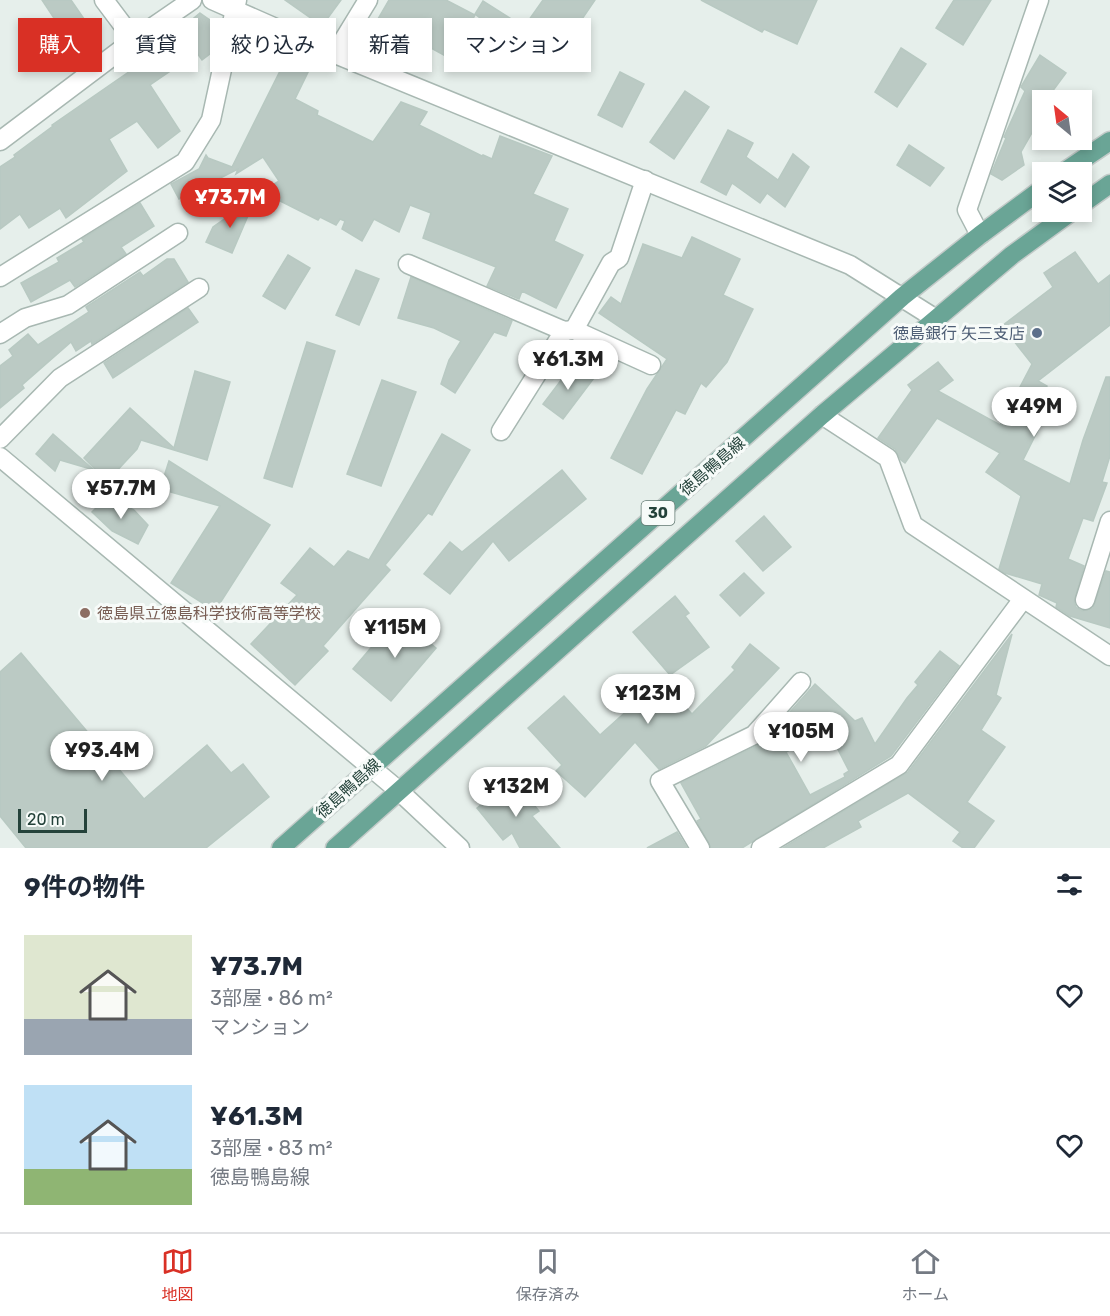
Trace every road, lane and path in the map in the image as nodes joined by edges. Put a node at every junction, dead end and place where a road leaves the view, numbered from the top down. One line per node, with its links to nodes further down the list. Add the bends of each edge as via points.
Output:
1 (104, 0): 7 (street)
2 (192, 0): 8 (street)
3 (212, 0): 6 (street)
4 (368, 0): 10 (street)
5 (1039, 0): 22 (street, via 967,210)
6 (235, 5): 9 (street); 24 (street, via 211,120 185,162)
7 (118, 18)
8 (165, 18)
9 (262, 18)
10 (336, 52)
11 (114, 54): 13 (street)
12 (336, 54): 16 (street)
13 (0, 141)
14 (1110, 141): 15 (main road)
15 (1080, 162)
16 (645, 180): 26 (street, via 850,266); 28 (street, via 619,258 611,263)
17 (1110, 184): 19 (main road)
18 (1032, 196): 22 (main road, 徳島鴨島線 / 30)
19 (1092, 197)
20 (1057, 222): 27 (main road, 徳島鴨島線 / 30)
21 (178, 233): 29 (street, via 68,305 25,318)
22 (980, 235): 26 (main road, 徳島鴨島線 / 30)
23 (408, 264): 28 (street)
24 (0, 277)
25 (198, 288): 33 (street, via 60,378)
26 (902, 297): 27 (street); 40 (main road, 徳島鴨島線 / 30)
27 (936, 319): 31 (main road, 徳島鴨島線 / 30)
28 (569, 331): 30 (street); 32 (street)
29 (0, 334)
30 (651, 365)
31 (822, 415): 36 (street, via 888,458 913,525); 41 (main road, 徳島鴨島線 / 30)
32 (501, 431)
33 (0, 439)
34 (0, 457): 40 (street)
35 (1110, 521): 37 (street)
36 (1023, 599): 38 (street); 46 (street, via 899,765)
37 (1085, 600)
38 (1110, 656)
39 (801, 682): 45 (street, via 754,735 660,781)
40 (370, 768): 41 (street); 42 (main road, 徳島鴨島線 / 30)
41 (398, 790): 43 (main road, 徳島鴨島線 / 30); 44 (street)
42 (281, 848)
43 (334, 848)
44 (460, 848)
45 (700, 848)
46 (761, 848)

